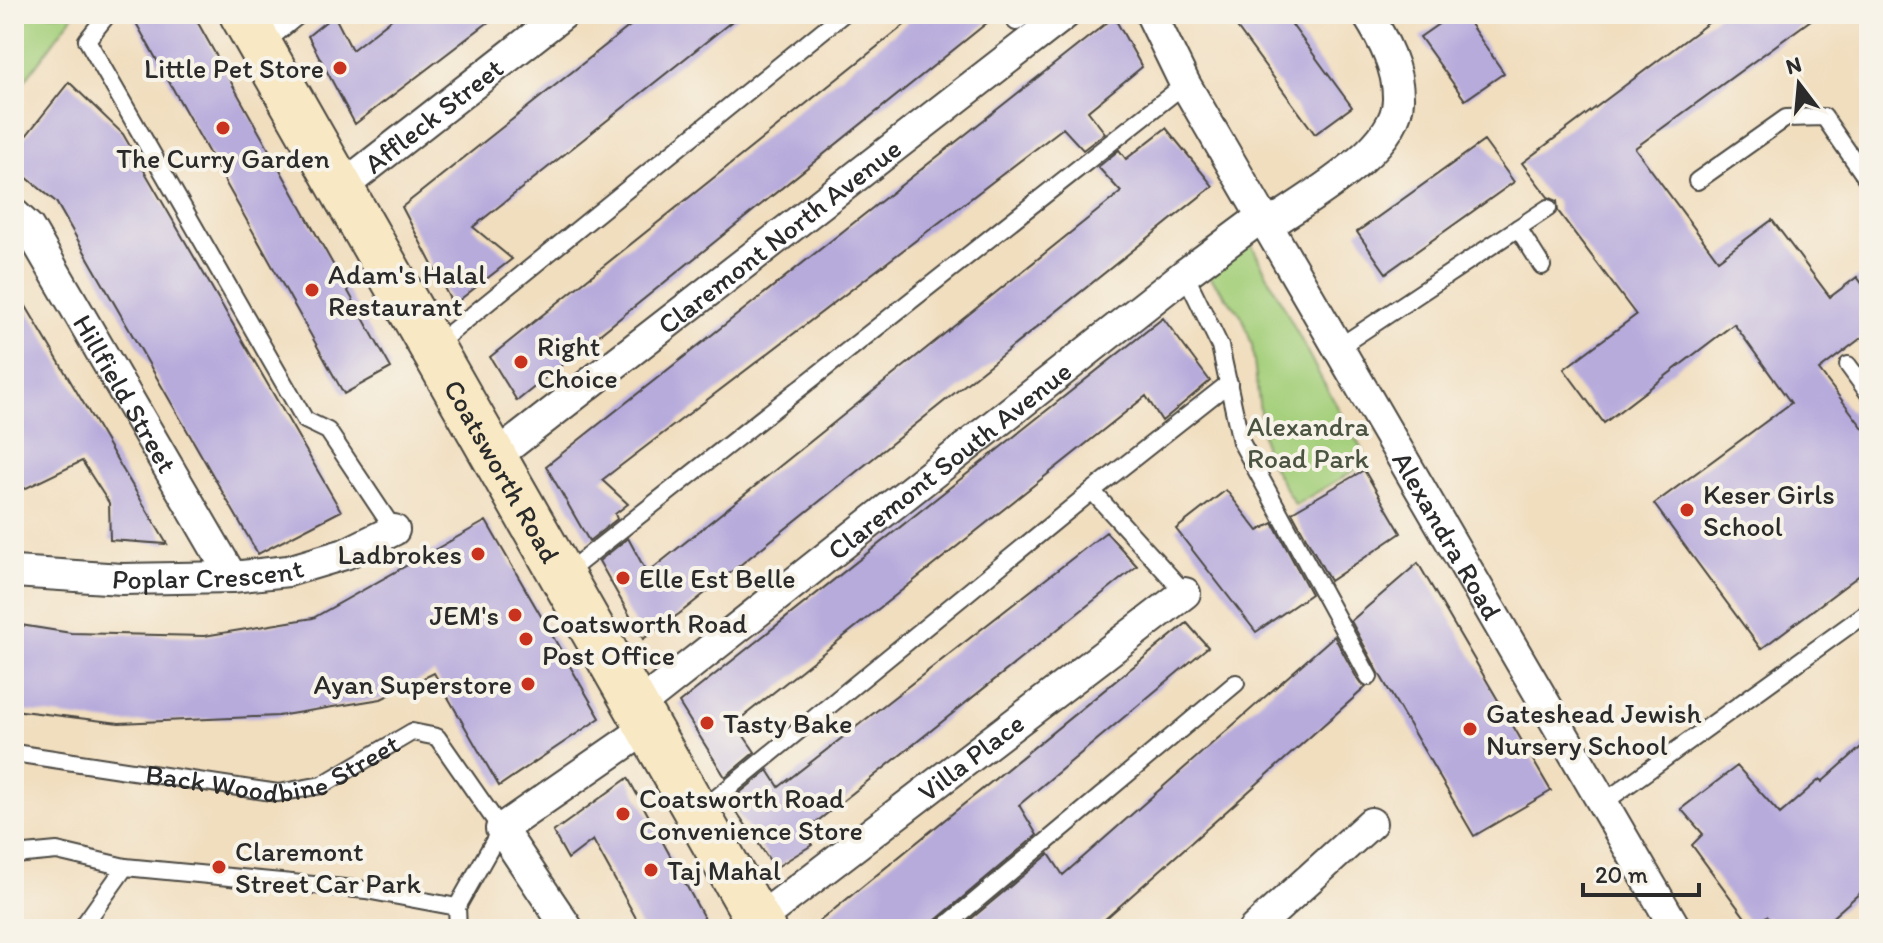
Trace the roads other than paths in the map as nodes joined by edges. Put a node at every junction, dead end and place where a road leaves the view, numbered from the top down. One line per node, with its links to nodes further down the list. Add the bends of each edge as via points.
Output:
1 (108, 14): 28 (lane, via 87,40 305,420 328,431)
2 (300, 14): 10 (lane)
3 (563, 14): 14 (street, Affleck Street)
4 (843, 14): 22 (lane)
5 (1009, 14): 6 (lane, via 1016,22)
6 (1027, 14)
7 (1065, 14): 26 (street, Claremont North Avenue)
8 (1151, 14): 11 (street, Alexandra Road)
9 (1367, 14): 17 (street, Claremont South Avenue, via 1394,69 1399,102 1386,134 1364,159)
10 (251, 30): 14 (street, Coatsworth Road)
11 (1185, 84): 17 (street, Alexandra Road); 31 (lane)
12 (1697, 181): 13 (lane, via 1786,118 1824,117)
13 (1869, 182)
14 (342, 187): 22 (street, Coatsworth Road)
15 (1548, 208): 18 (lane)
16 (14, 214): 30 (street, Hillfield Street, via 29,228)
17 (1266, 220): 20 (street, Claremont South Avenue); 21 (street, Alexandra Road)
18 (1518, 228): 19 (lane); 21 (lane)
19 (1542, 266)
20 (1185, 274): 24 (lane, via 1220,346); 36 (street, Claremont South Avenue)
21 (1339, 347): 38 (street, Alexandra Road)
22 (432, 348): 26 (street, Coatsworth Road)
23 (1848, 365): 25 (lane)
24 (1229, 383): 27 (lane); 34 (lane, via 1241,442)
25 (1869, 394)
26 (495, 457): 31 (street, Coatsworth Road)
27 (1092, 491): 32 (lane); 39 (lane)
28 (394, 530): 30 (street, Poplar Crescent, via 318,564)
29 (14, 572): 30 (street, Poplar Crescent, via 122,579)
30 (232, 577)
31 (563, 577): 36 (street, Coatsworth Road)
32 (1185, 593): 45 (street, Villa Place)
33 (1869, 611): 38 (lane)
34 (1369, 677)
35 (1236, 683): 49 (lane)
36 (642, 717): 39 (street, Coatsworth Road); 41 (street, Claremont South Avenue)
37 (14, 753): 41 (lane, Back Woodbine Street, via 278,793 322,785 412,732 437,737)
38 (1603, 803): 51 (street, Alexandra Road)
39 (697, 814): 45 (street, Coatsworth Road)
40 (1371, 823): 50 (street)
41 (501, 829): 44 (lane); 48 (street, Back Woodbine Street)
42 (15, 855): 43 (lane, via 57,851)
43 (125, 867): 44 (lane, via 366,890); 46 (lane)
44 (457, 907): 47 (lane)
45 (761, 924)
46 (81, 929)
47 (458, 929)
48 (568, 929)
49 (942, 929)
50 (1254, 929)
51 (1676, 929)

